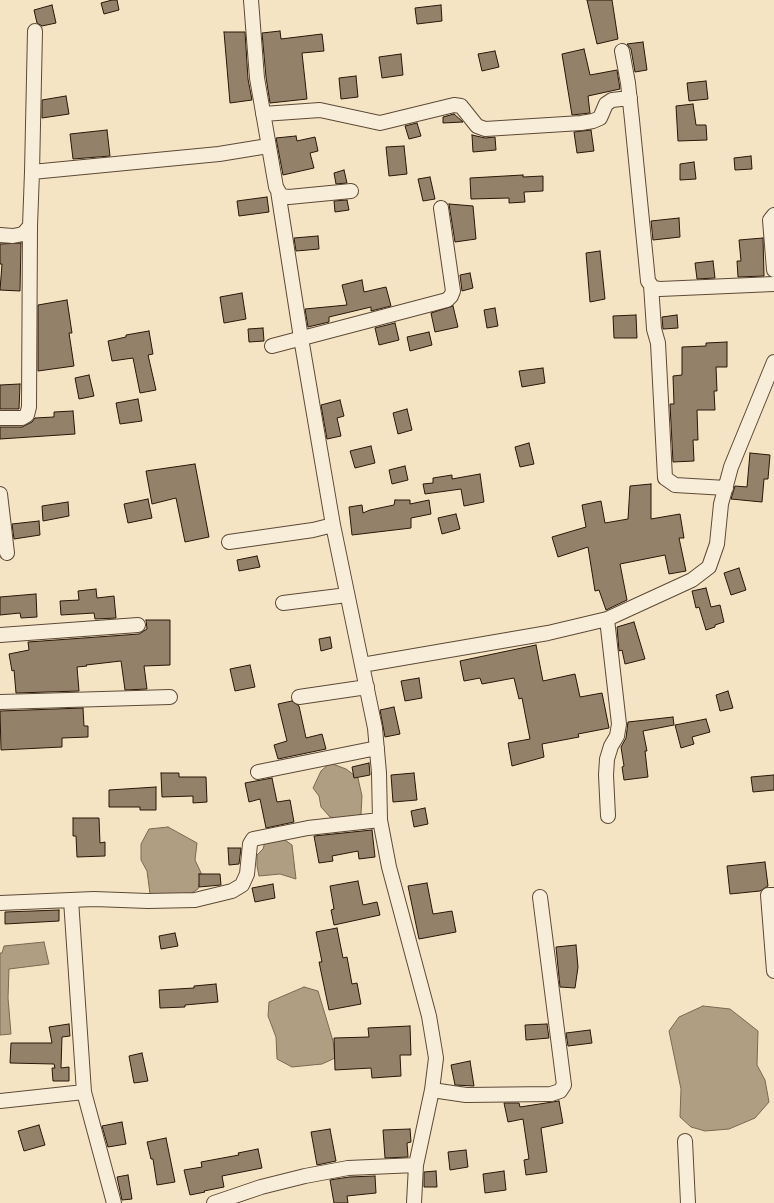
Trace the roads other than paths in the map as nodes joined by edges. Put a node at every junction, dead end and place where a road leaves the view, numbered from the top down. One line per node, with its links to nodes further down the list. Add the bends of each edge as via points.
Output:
1 (251, 0): 5 (street)
2 (35, 31): 7 (street)
3 (622, 51): 4 (street)
4 (630, 98): 5 (street, via 612,100 606,104 600,118 581,124 485,129 477,126 461,106 454,105 380,123 320,110); 15 (street, via 647,273)
5 (263, 114): 6 (street)
6 (268, 146): 7 (street, via 219,154); 8 (street)
7 (32, 172): 12 (street)
8 (278, 191): 9 (street, via 281,196 289,197); 17 (street)
9 (351, 191)
10 (441, 208): 17 (street, via 453,291 451,296 446,300)
11 (774, 215): 14 (street, via 770,220)
12 (30, 226): 13 (street, via 23,234); 20 (street, via 29,407 27,415 22,418)
13 (0, 235)
14 (774, 270)
15 (651, 284): 16 (street, via 653,288 660,289); 21 (street, via 658,343 665,478 675,485)
16 (774, 284)
17 (301, 338): 18 (street); 23 (street)
18 (272, 346)
19 (774, 362): 21 (street, via 731,467)
20 (0, 418)
21 (726, 488): 28 (street, via 717,544 709,567 692,580)
22 (0, 494): 25 (street)
23 (333, 525): 24 (street); 26 (street)
24 (229, 542)
25 (7, 553)
26 (348, 595): 27 (street); 31 (street)
27 (283, 603)
28 (607, 619): 31 (street, via 548,633); 38 (street, via 619,724 607,759)
29 (138, 625): 30 (street)
30 (0, 635)
31 (362, 665): 32 (street)
32 (367, 688): 34 (street); 36 (street)
33 (170, 697): 35 (street)
34 (299, 697)
35 (0, 702)
36 (377, 748): 37 (street); 39 (street)
37 (258, 772)
38 (608, 816)
39 (380, 820): 42 (street, via 308,828 253,839 247,874 242,885 232,891 194,900); 45 (street, via 388,867 429,1016 436,1058)
40 (774, 895): 44 (street, via 768,895)
41 (540, 897): 45 (street, via 564,1085 551,1094 466,1095)
42 (71, 900): 43 (street); 46 (street)
43 (0, 902)
44 (774, 971)
45 (432, 1090): 49 (street)
46 (84, 1092): 47 (street); 50 (street)
47 (0, 1101)
48 (685, 1141): 53 (street)
49 (416, 1165): 51 (street, via 348,1168 305,1176); 52 (street)
50 (114, 1203)
51 (214, 1203)
52 (414, 1203)
53 (688, 1203)

